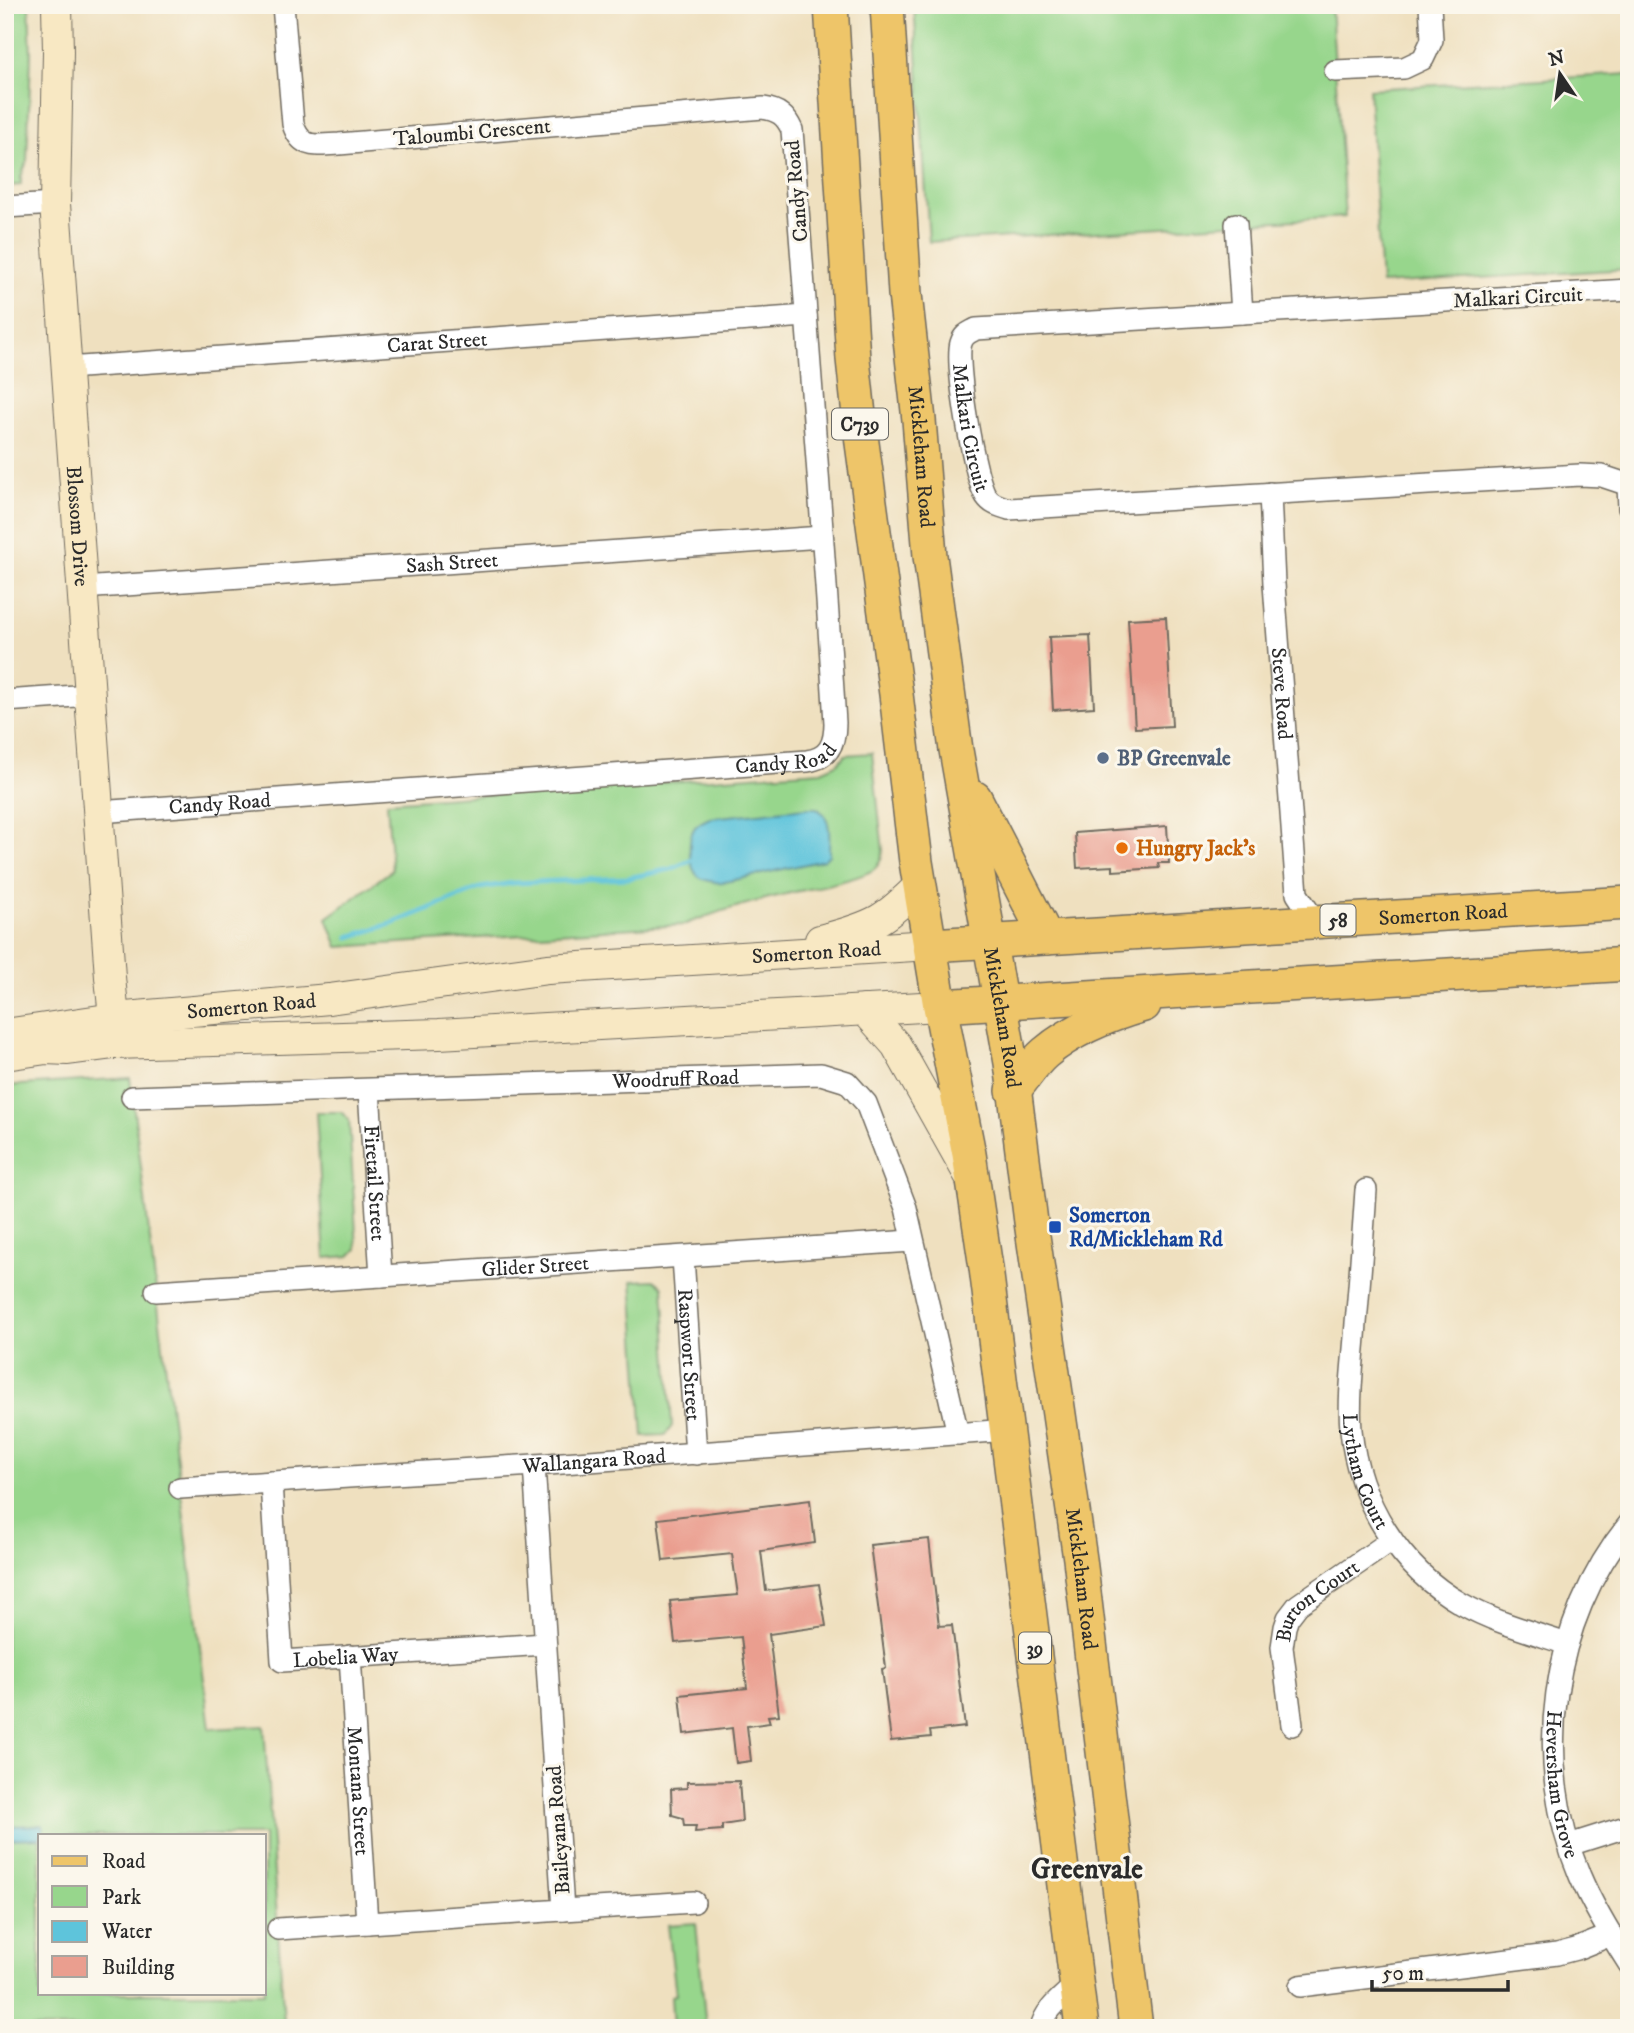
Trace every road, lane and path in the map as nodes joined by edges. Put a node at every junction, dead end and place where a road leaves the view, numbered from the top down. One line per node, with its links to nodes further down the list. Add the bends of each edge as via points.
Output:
1 (57, 5): 8 (main road, Blossom Drive)
2 (283, 5): 7 (street, Taloumbi Crescent, via 293,124 299,139 314,145 763,108)
3 (831, 5): 24 (main road, C739, via 853,359)
4 (887, 5): 22 (main road, Mickleham Road / C739, via 905,294 930,556)
5 (1430, 5): 6 (street, via 1432,40 1423,59 1404,68)
6 (1335, 71)
7 (781, 114): 13 (street, Candy Road, via 792,130)
8 (55, 204): 9 (street); 14 (main road, Blossom Drive)
9 (5, 207)
10 (1237, 224): 12 (street)
11 (1629, 290): 12 (street, Malkari Circuit)
12 (1242, 313): 16 (street, Malkari Circuit, via 976,329 965,335 960,345 970,436 986,496 1009,509)
13 (806, 316): 14 (street, Carat Street); 18 (street, Candy Road)
14 (67, 368): 19 (main road, Blossom Drive)
15 (1628, 485): 16 (street, Malkari Circuit, via 1602,476 1580,475); 17 (street)
16 (1270, 493): 26 (street, Steve Road, via 1275,597)
17 (1629, 509)
18 (822, 537): 19 (street, Sash Street); 23 (street, Candy Road, via 835,732 828,752 816,760)
19 (82, 589): 20 (main road, Blossom Drive)
20 (90, 695): 21 (street); 23 (main road, Blossom Drive)
21 (5, 701)
22 (956, 750): 27 (main road, via 979,807); 28 (main road, Mickleham Road / C739)
23 (98, 812): 36 (main road, Blossom Drive)
24 (920, 884): 29 (main road, C739); 30 (main road, via 878,920)
25 (1629, 903): 26 (main road, Somerton Road / 58)
26 (1306, 908): 27 (main road, Somerton Road / 58, via 1276,924)
27 (1047, 938): 28 (main road, Somerton Road / 58)
28 (989, 941): 29 (main road, Somerton Road / 58); 33 (main road, Mickleham Road / C739)
29 (930, 945): 30 (main road, Somerton Road / 58); 34 (main road, 39)
30 (769, 955): 36 (main road, Somerton Road / 58, via 548,969)
31 (1629, 964): 32 (main road, Somerton Road)
32 (1190, 991): 33 (main road, Somerton Road); 40 (main road, via 1112,1014 1068,1036 1044,1054)
33 (1000, 1003): 34 (main road, Somerton Road); 40 (main road, Mickleham Road)
34 (940, 1006): 35 (main road, Somerton Road); 42 (main road, 39)
35 (864, 1010): 36 (main road, Somerton Road, via 439,1034); 42 (main road, via 896,1045)
36 (114, 1031): 37 (main road, Somerton Road / 58); 38 (main road, Somerton Road / 58, via 68,1050)
37 (5, 1034)
38 (5, 1055)
39 (369, 1090): 41 (street, Woodruff Road); 44 (street, Woodruff Road, via 821,1074 847,1082 866,1103 906,1208); 46 (street, Firetail Street)
40 (1013, 1091): 72 (main road, Mickleham Road, via 1080,1559)
41 (132, 1097)
42 (974, 1185): 48 (main road, 39)
43 (1366, 1190): 55 (street, Lytham Court, via 1350,1407 1359,1471)
44 (912, 1241): 45 (street, Glider Street); 49 (street, Woodruff Road)
45 (683, 1256): 46 (street, Glider Street); 50 (street, Raspwort Street)
46 (381, 1276): 47 (street, Glider Street)
47 (156, 1291)
48 (1008, 1430): 49 (street, Wallangara Road); 68 (main road, 39)
49 (958, 1434): 50 (street, Wallangara Road)
50 (696, 1454): 51 (street, Wallangara Road)
51 (534, 1465): 52 (street, Wallangara Road); 56 (street, Baileyana Road)
52 (271, 1482): 53 (street, Wallangara Road); 58 (street, Lobelia Way, via 282,1661)
53 (180, 1488)
54 (1629, 1524): 57 (street, Heversham Grove, via 1587,1592)
55 (1392, 1540): 57 (street, Lytham Court, via 1415,1568 1459,1602 1480,1614); 59 (street, Burton Court, via 1304,1601 1288,1618 1282,1647)
56 (545, 1644): 58 (street, Lobelia Way); 63 (street, Baileyana Road)
57 (1567, 1644): 61 (street, Heversham Grove, via 1553,1741)
58 (350, 1656): 64 (street, Montana Street)
59 (1292, 1725)
60 (1629, 1826): 61 (street)
61 (1569, 1845): 66 (street, Heversham Grove)
62 (694, 1902): 63 (street)
63 (563, 1910): 64 (street, Baileyana Road)
64 (367, 1923): 65 (street, Baileyana Road)
65 (278, 1929)
66 (1611, 1935): 67 (street, Heversham Grove); 69 (street, via 1557,1954)
67 (1629, 1964)
68 (1077, 1983): 70 (street, via 1050,2009); 71 (main road, 39)
69 (1300, 1986)
70 (1041, 2028)
71 (1082, 2028)
72 (1136, 2028)

